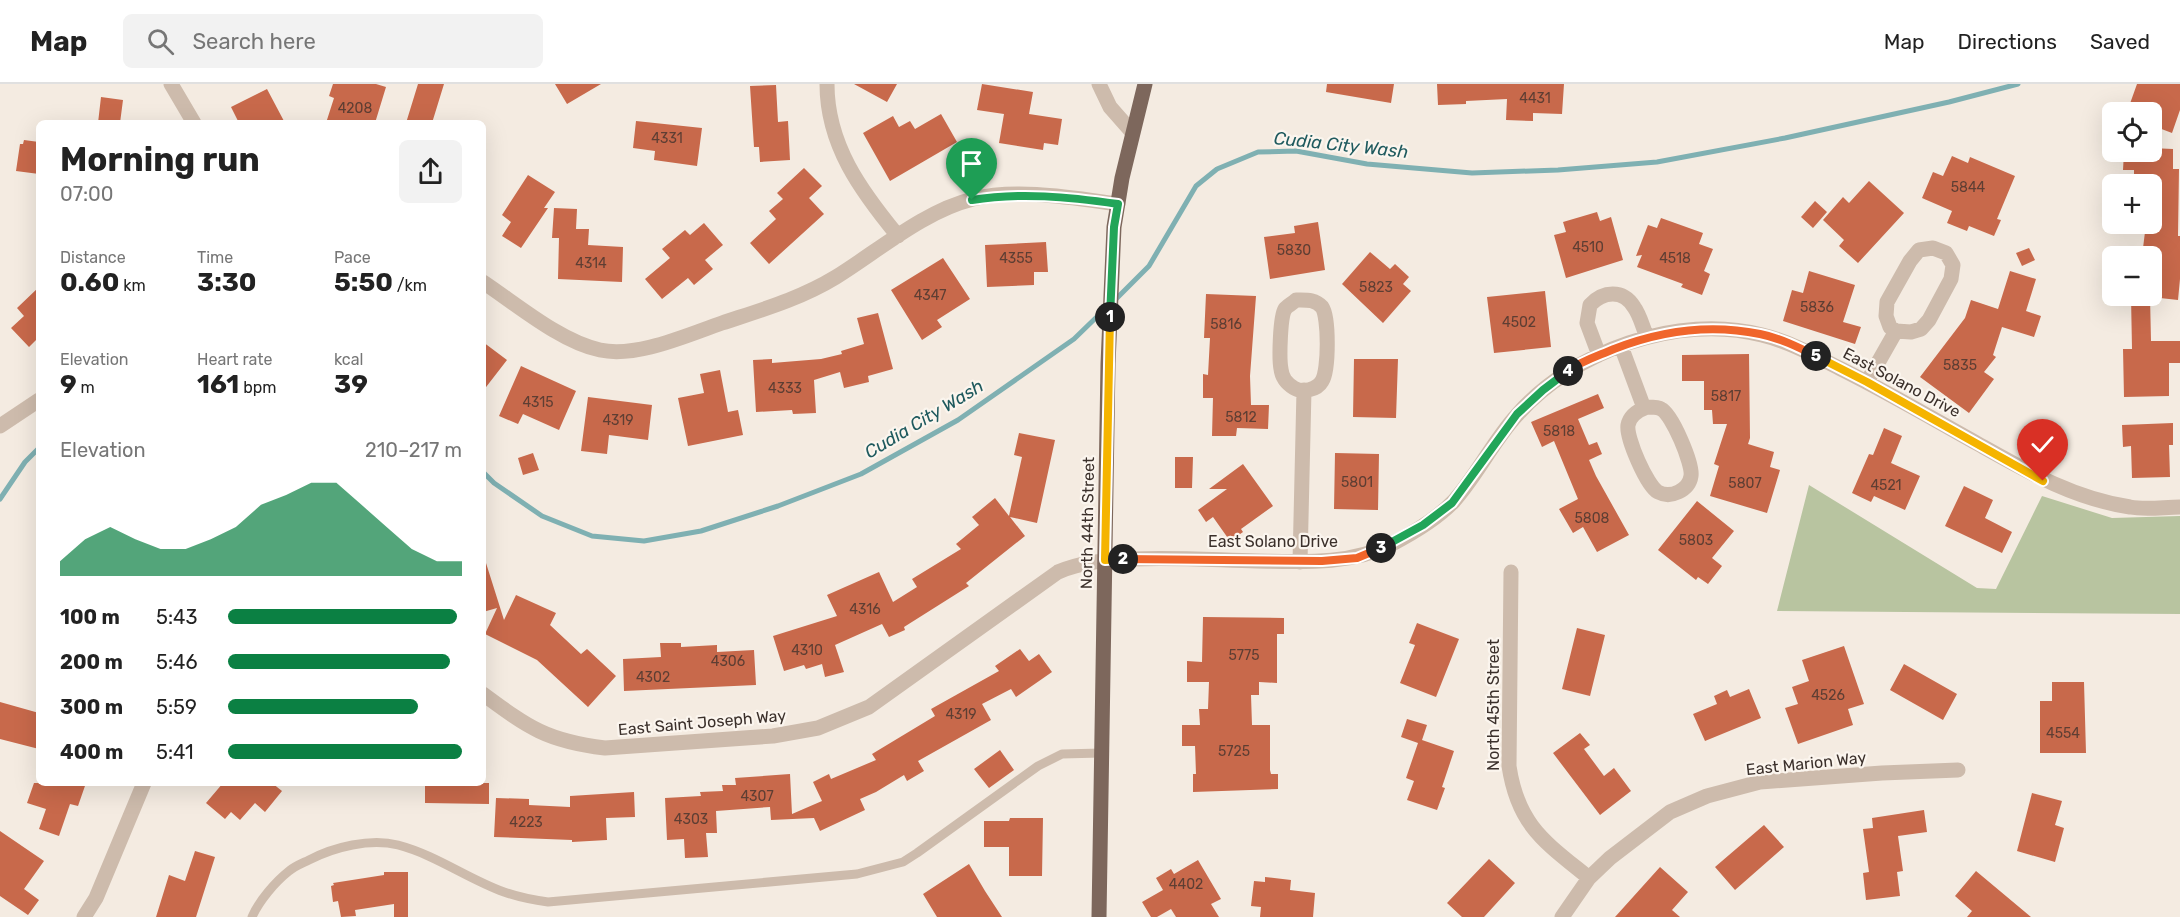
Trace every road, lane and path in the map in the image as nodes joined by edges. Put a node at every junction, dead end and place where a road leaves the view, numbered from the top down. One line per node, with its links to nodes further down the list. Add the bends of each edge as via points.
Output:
1 (171, 84): 5 (street)
2 (827, 84): 8 (street, via 834,135 850,170)
3 (1099, 84): 6 (street, via 1110,107)
4 (1146, 84): 6 (main road, North 44th Street)
5 (192, 120)
6 (1132, 132): 7 (main road, North 44th Street)
7 (1118, 204): 8 (street, via 1000,195 972,200 924,219); 20 (main road, North 44th Street, via 1108,364)
8 (898, 236): 9 (street, via 802,295 674,340 618,352 599,350 564,337)
9 (486, 284)
10 (1896, 330): 10 (street, via 1921,329 1929,320 1951,279 1953,265 1943,252 1933,248 1919,250 1910,261 1887,302 1886,316 1890,327); 14 (street)
11 (1647, 338): 12 (street, East Solano Drive); 13 (street, via 1634,306 1622,295 1602,296 1590,305 1587,323); 14 (street, East Solano Drive, via 1694,330 1761,334)
12 (1622, 346): 13 (street, East Solano Drive); 17 (street)
13 (1599, 355): 21 (street, East Solano Drive, via 1573,367 1517,414 1452,503 1423,525 1357,558)
14 (1867, 382): 19 (street, East Solano Drive, via 2043,481 2091,500 2133,508)
15 (1304, 390): 15 (street, via 1311,390 1322,381 1327,320 1322,307 1310,300 1296,300 1285,309 1282,322 1281,370 1286,383); 21 (street)
16 (36, 402): 18 (street)
17 (1644, 408): 17 (street, via 1635,413 1628,425 1630,439 1649,482 1659,492 1672,495 1685,488 1691,476 1689,462 1671,419 1661,409)
18 (0, 426)
19 (2180, 507)
20 (1105, 560): 21 (street, East Solano Drive); 23 (street, East Saint Joseph Way, via 1058,572 869,706 818,728 773,736 605,748 547,736); 24 (main road, North 44th Street)
21 (1300, 562)
22 (1512, 572): 27 (street, North 45th Street, via 1512,788 1528,824)
23 (486, 696)
24 (1101, 753): 29 (lane, via 1062,754 1038,766 910,858 857,874 548,902 501,891 398,845 372,843 343,848 290,870); 30 (main road, North 44th Street)
25 (1958, 770): 27 (street, East Marion Way, via 1760,782 1707,796 1670,812)
26 (143, 786): 28 (street, via 96,898)
27 (1589, 878): 31 (street, East Marion Way)
28 (84, 917)
29 (252, 917)
30 (1099, 917)
31 (1562, 917)

